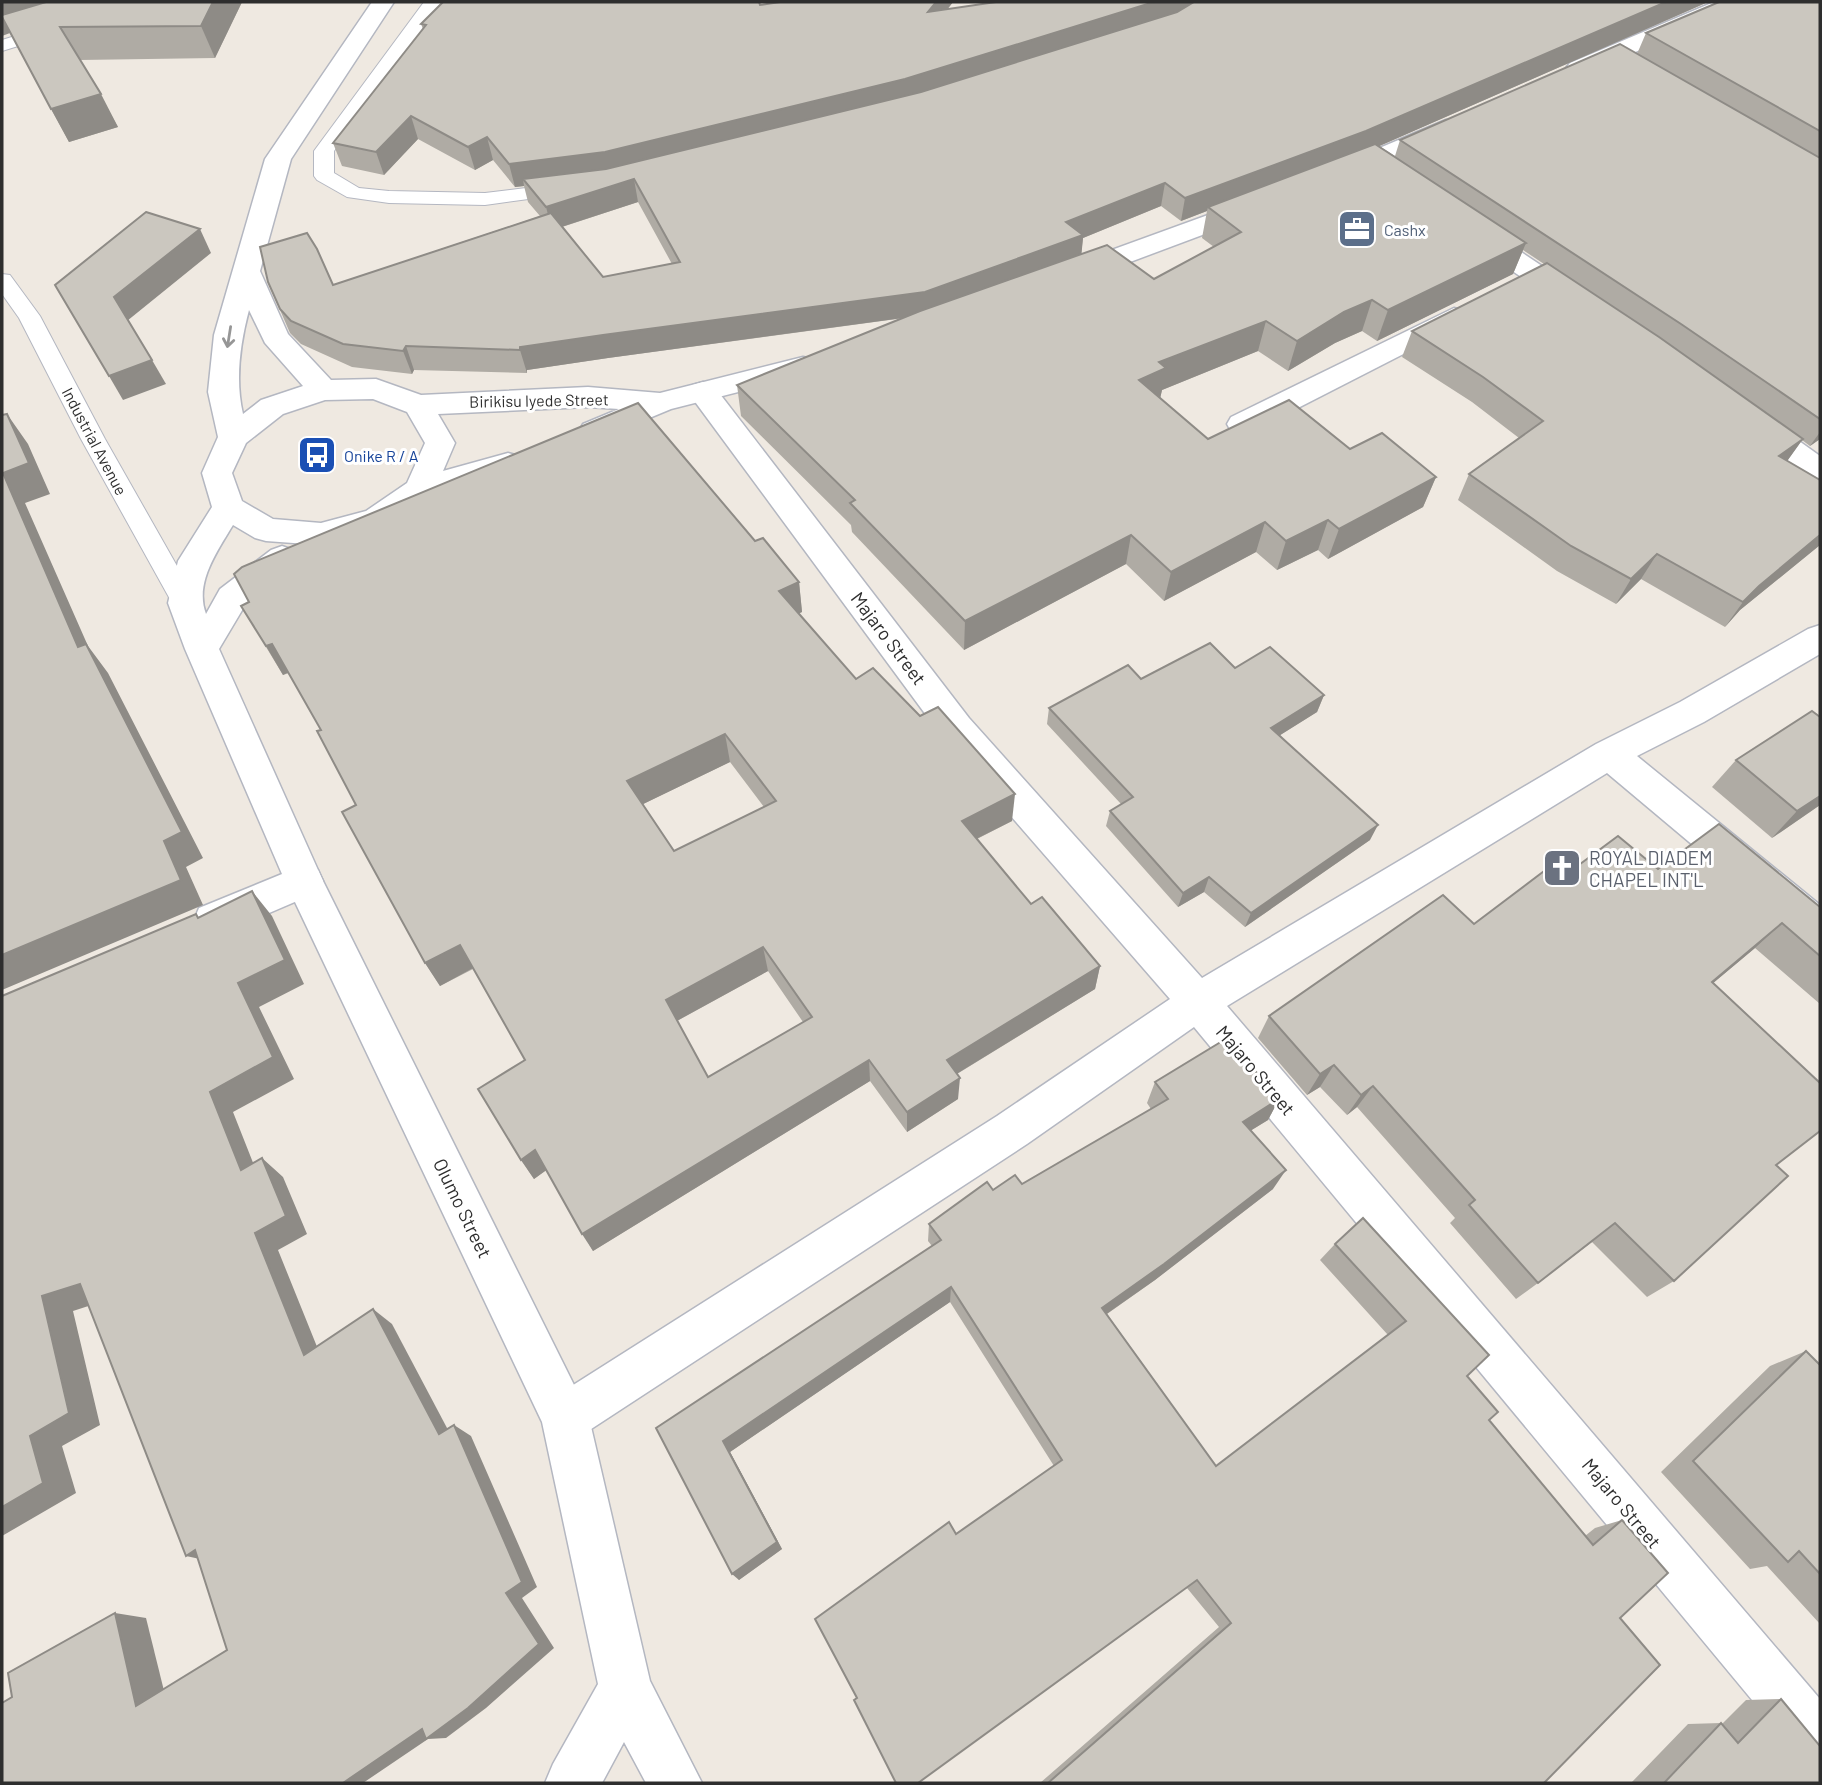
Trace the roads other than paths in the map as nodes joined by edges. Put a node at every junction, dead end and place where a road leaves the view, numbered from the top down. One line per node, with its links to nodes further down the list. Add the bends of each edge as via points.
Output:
1 (383, 2): 14 (street, via 278,159)
2 (433, 2): 11 (lane, via 324,151 324,176 354,192 389,197 485,199)
3 (1733, 2): 6 (street)
4 (63, 26): 5 (lane)
5 (2, 46)
6 (1610, 54): 7 (street); 8 (street)
7 (1633, 67)
8 (1559, 76)
9 (1470, 116): 10 (street, via 1380,169)
10 (1318, 181)
11 (582, 187)
12 (1279, 196): 16 (street)
13 (1447, 215): 18 (street, via 1526,281)
14 (246, 271): 20 (street, via 275,337); 25 (street, one-way to 25, via 228,335 223,393)
15 (2, 281): 31 (lane, Industrial Avenue, via 29,316)
16 (1048, 283)
17 (1479, 304): 26 (street)
18 (1591, 312)
19 (827, 360): 21 (street, Birikisu Iyede Street)
20 (323, 390): 23 (street, via 376,389); 25 (street, via 272,407)
21 (703, 392): 22 (street, Birikisu Iyede Street); 38 (street, Majaro Street, via 956,728)
22 (661, 402): 23 (street, Birikisu Iyede Street, via 588,397); 28 (street, Birikisu Iyede Street, via 551,448)
23 (418, 405): 28 (street, via 440,443)
24 (1733, 409): 27 (street)
25 (233, 437): 29 (street, via 217,474)
26 (1214, 438)
27 (1820, 471)
28 (420, 489): 30 (street, via 377,519)
29 (228, 507): 30 (street, via 266,530); 31 (street, via 194,561)
30 (321, 534): 33 (street, via 270,565 232,598)
31 (185, 603): 33 (street, Olumo Street)
32 (1820, 638): 34 (street)
33 (202, 649): 35 (street, Olumo Street)
34 (1609, 754): 36 (street); 38 (street)
35 (304, 881): 37 (street); 39 (street, Olumo Street)
36 (1820, 928)
37 (178, 935)
38 (1198, 1002): 39 (street, via 1012,1130); 41 (street, Majaro Street)
39 (565, 1418): 40 (street, Olumo Street)
40 (625, 1688): 42 (street); 43 (street, Olumo Street)
41 (1820, 1740)
42 (572, 1783)
43 (675, 1783)

